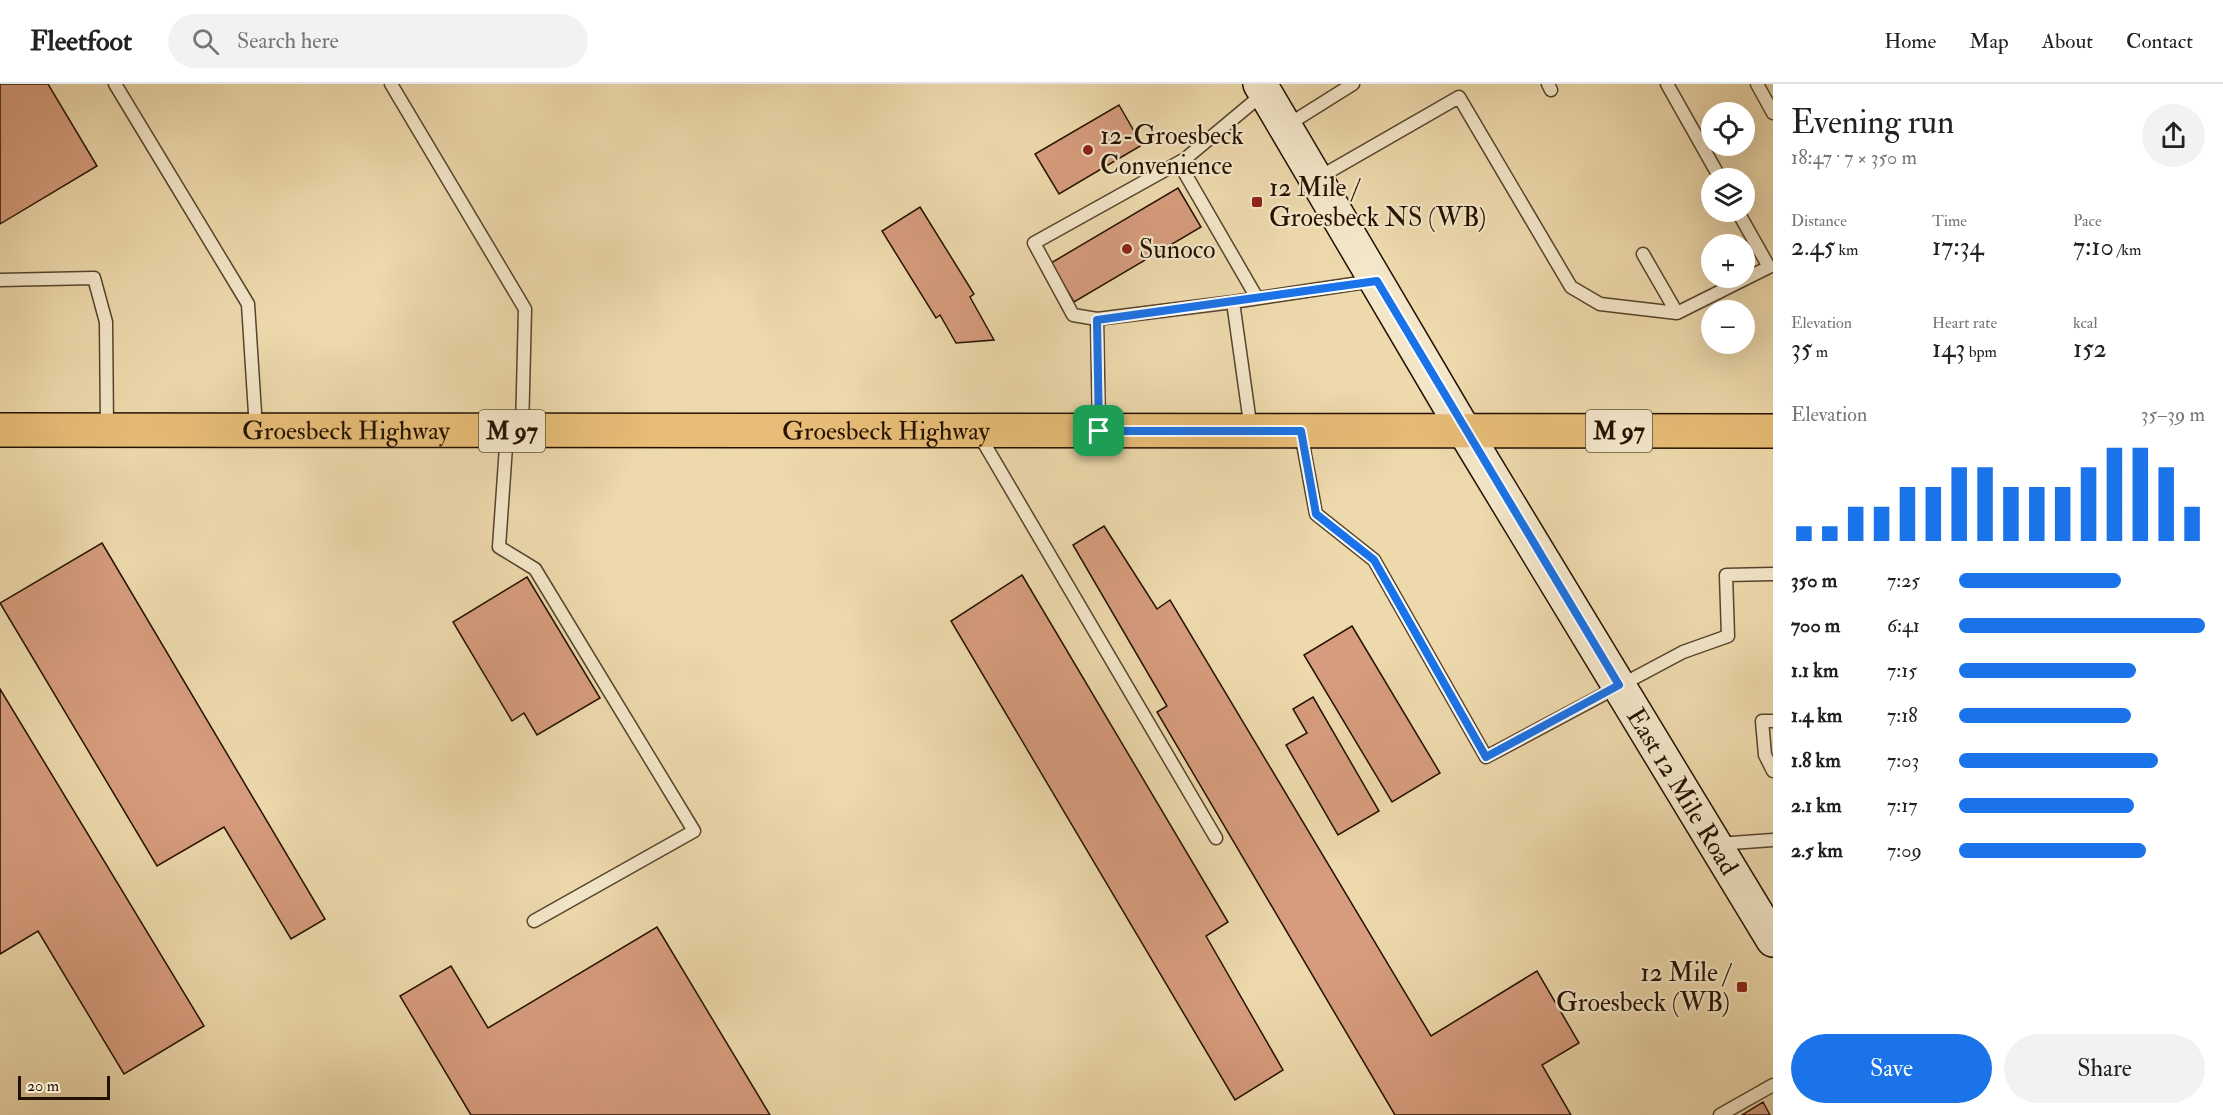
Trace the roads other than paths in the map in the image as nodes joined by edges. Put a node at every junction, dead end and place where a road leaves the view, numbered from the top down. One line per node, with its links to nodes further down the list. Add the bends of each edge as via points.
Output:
1 (115, 84): 24 (lane, via 248,304)
2 (391, 84): 25 (lane, via 525,309)
3 (1353, 84): 9 (lane)
4 (1667, 84): 11 (lane)
5 (1757, 84): 8 (lane)
6 (1262, 88): 9 (main road, East 12 Mile Road); 10 (lane)
7 (1460, 90): 12 (lane); 20 (lane, via 1571,287 1600,304)
8 (1773, 113)
9 (1285, 127): 12 (main road, East 12 Mile Road)
10 (1179, 163): 18 (lane); 21 (lane, via 1034,243 1073,315)
11 (1714, 168)
12 (1316, 179): 17 (main road, East 12 Mile Road)
13 (1744, 222): 15 (lane)
14 (1643, 254): 20 (lane)
15 (1771, 269): 20 (lane)
16 (0, 280): 23 (lane, via 94,278 106,322)
17 (1377, 281): 18 (lane); 31 (main road, East 12 Mile Road)
18 (1257, 298): 19 (lane)
19 (1233, 302): 21 (lane); 28 (lane)
20 (1677, 313)
21 (1097, 320): 27 (lane)
22 (0, 430): 23 (main road, Groesbeck Highway / M 97)
23 (107, 430): 24 (main road, Groesbeck Highway / M 97)
24 (256, 430): 25 (main road, Groesbeck Highway / M 97)
25 (515, 431): 26 (main road, Groesbeck Highway / M 97); 39 (lane, via 499,546 535,569 694,831)
26 (977, 431): 27 (main road, Groesbeck Highway / M 97); 36 (lane)
27 (1099, 431): 28 (main road, Groesbeck Highway / M 97)
28 (1251, 431): 29 (main road, Groesbeck Highway / M 97)
29 (1301, 431): 31 (main road, Groesbeck Highway / M 97); 33 (lane, via 1316,514 1374,560 1486,757)
30 (1773, 431): 31 (main road, Groesbeck Highway / M 97)
31 (1465, 432): 33 (main road, East 12 Mile Road)
32 (1773, 574): 33 (lane, via 1726,574 1728,636 1683,652)
33 (1619, 685): 38 (main road, East 12 Mile Road)
34 (1773, 721): 35 (lane, via 1762,721 1765,755)
35 (1773, 771)
36 (1215, 838)
37 (1773, 840): 38 (lane)
38 (1716, 845): 40 (main road, East 12 Mile Road)
39 (534, 921)
40 (1773, 940)
41 (1773, 1085): 42 (lane)
42 (1720, 1115)

